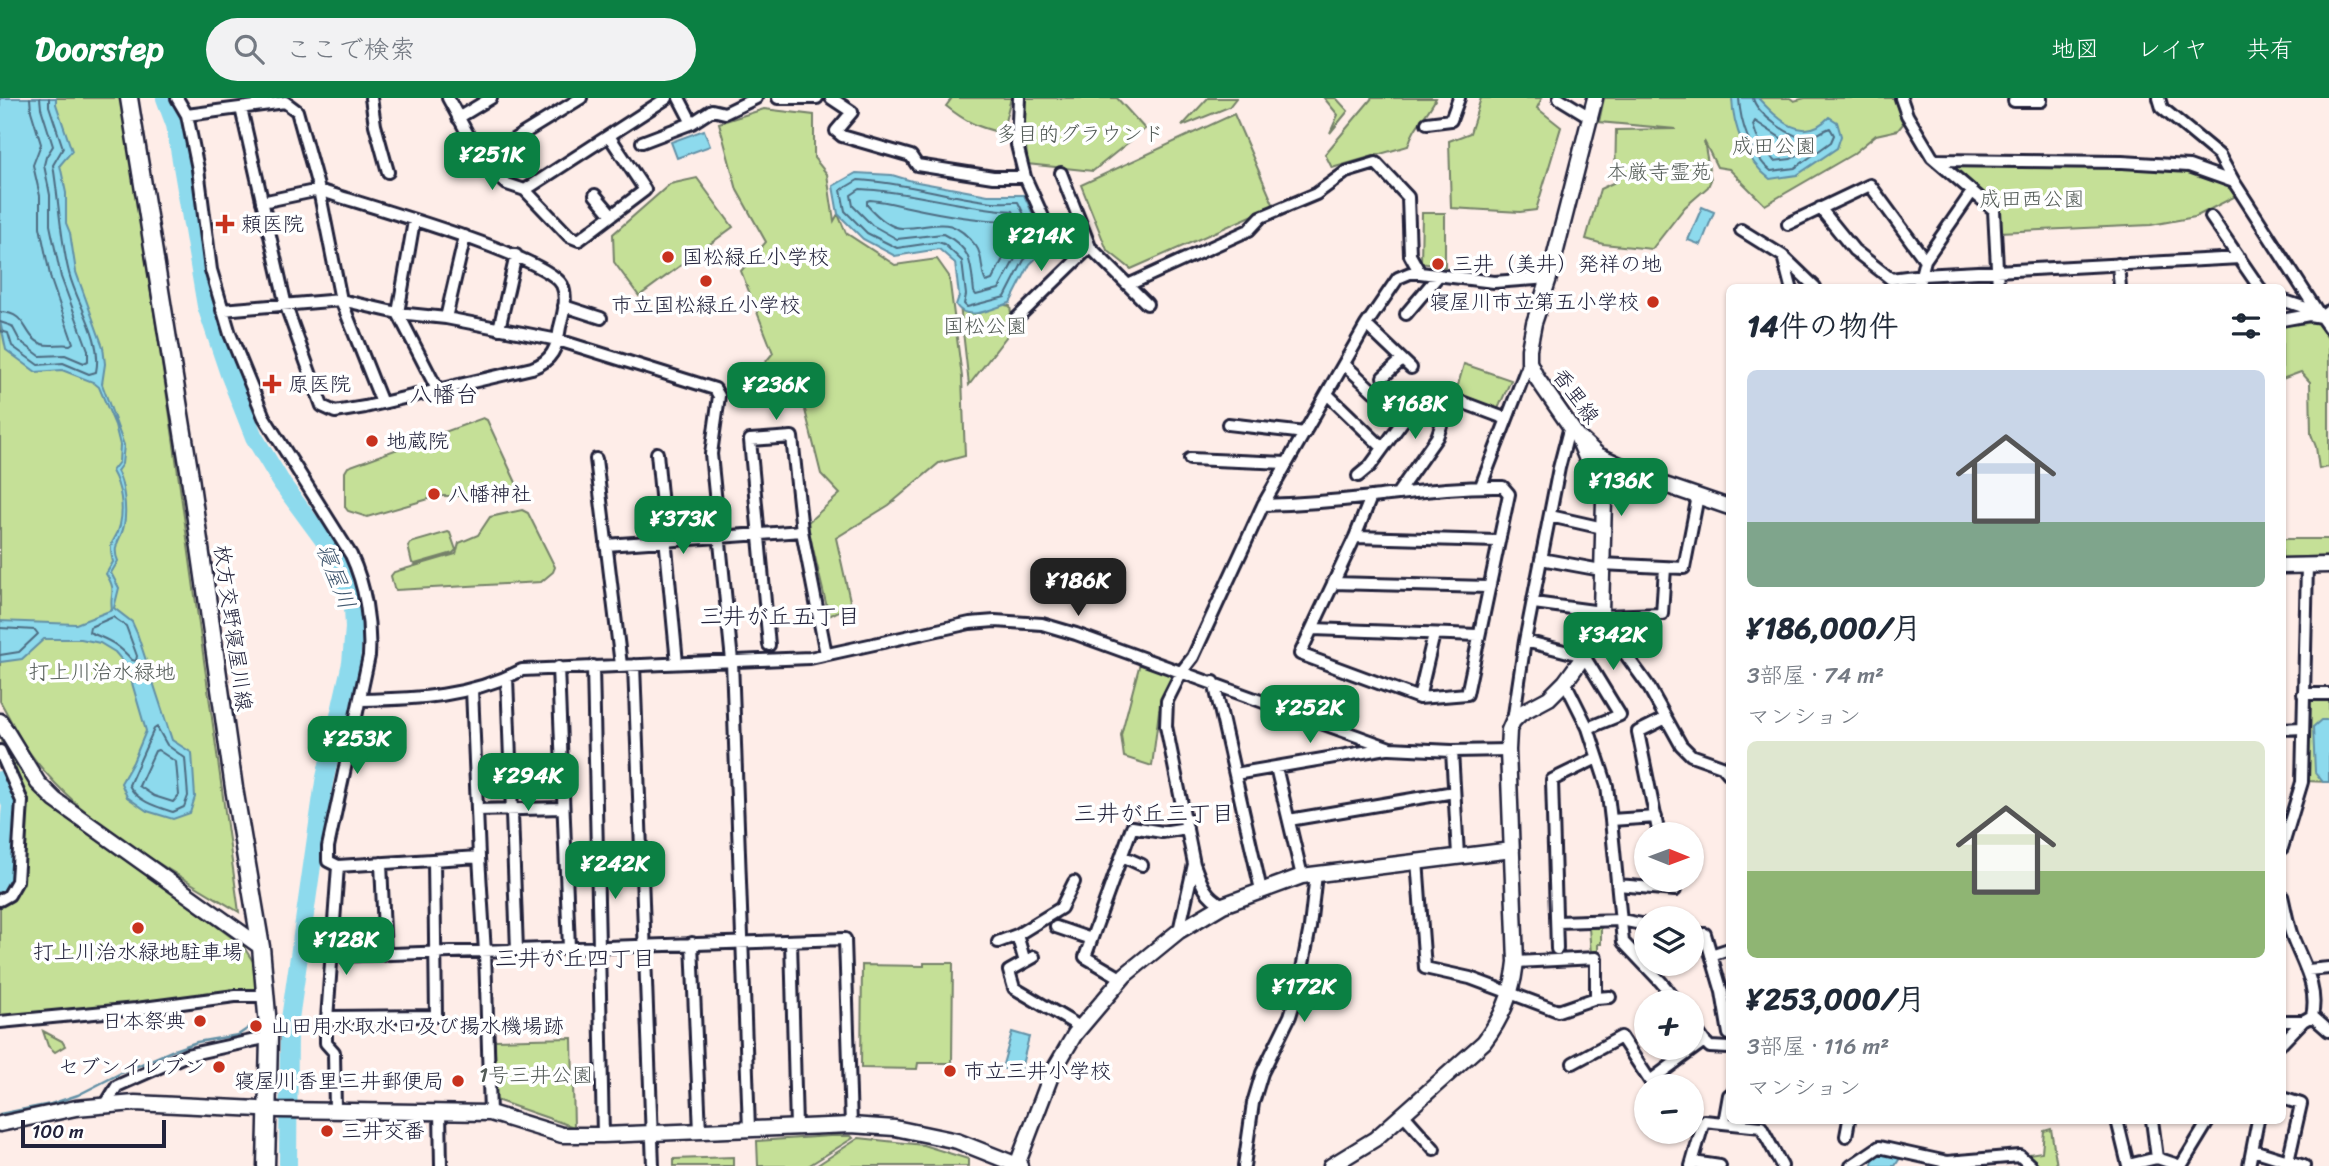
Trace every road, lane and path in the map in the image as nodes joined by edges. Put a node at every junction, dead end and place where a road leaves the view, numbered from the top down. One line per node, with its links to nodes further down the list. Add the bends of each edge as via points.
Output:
1 (129, 98): 205 (main road, 枚方交野寝屋川線)
2 (177, 98): 22 (street)
3 (371, 98): 31 (street)
4 (448, 98): 24 (street)
5 (491, 98): 24 (street)
6 (581, 98): 29 (street)
7 (667, 98): 27 (street)
8 (679, 98): 25 (street)
9 (756, 98): 25 (street, via 725,113 712,110)
10 (778, 98): 11 (street)
11 (817, 98)
12 (831, 98): 33 (street, via 852,112 836,131 842,136 911,156 917,164 993,177)
13 (1019, 98): 33 (street, via 1017,145)
14 (1460, 98): 26 (street, via 1451,120)
15 (1559, 98): 23 (street)
16 (1595, 98): 23 (street, 香里線)
17 (1901, 98): 30 (street, via 1932,158)
18 (2041, 98): 20 (street)
19 (2159, 98): 34 (street, via 2161,108 2220,155)
20 (2014, 101)
21 (241, 108): 22 (street); 35 (street, via 285,102 297,111); 39 (street)
22 (187, 115): 71 (street, via 211,270)
23 (1590, 117): 58 (street, 香里線)
24 (458, 118): 29 (street)
25 (692, 123): 28 (street)
26 (1432, 125)
27 (609, 136): 36 (street); 41 (street, via 645,190)
28 (642, 142)
29 (482, 159): 36 (street, via 507,184)
30 (1938, 160): 34 (street, via 2189,166); 37 (street)
31 (388, 172)
32 (1061, 173): 48 (street)
33 (1025, 177): 47 (street)
34 (2234, 182): 74 (street)
35 (319, 190): 39 (street); 43 (street); 66 (street)
36 (526, 190): 41 (street, via 569,236 579,240)
37 (1972, 192): 52 (street); 54 (street, via 1994,210)
38 (595, 195): 41 (street)
39 (262, 202): 69 (street)
40 (1819, 208): 44 (street); 52 (street, via 1870,185); 57 (street, via 1854,250 1891,279)
41 (612, 215)
42 (2211, 217): 51 (street)
43 (414, 221): 46 (street); 72 (street)
44 (1788, 224)
45 (1741, 230): 50 (street)
46 (465, 236): 49 (street); 75 (street)
47 (1052, 237)
48 (1090, 247): 65 (street); 78 (street)
49 (516, 255): 70 (street, via 561,284); 81 (street)
50 (1783, 256): 59 (street); 60 (street)
51 (2240, 258): 53 (street); 64 (street)
52 (1925, 260): 57 (street)
53 (2118, 264): 54 (street); 63 (street)
54 (1997, 271): 57 (street); 62 (street)
55 (1420, 272): 56 (street); 65 (street, via 1410,255 1408,197 1376,163 1346,172 1316,194 1261,216 1249,230); 79 (street, via 1398,278)
56 (1439, 275): 58 (street, via 1494,282); 73 (street)
57 (1922, 275): 61 (street)
58 (1549, 278): 84 (street, 香里線, via 1534,323)
59 (1790, 284)
60 (1812, 284)
61 (1919, 284)
62 (1998, 284)
63 (2120, 284)
64 (2257, 284)
65 (1128, 285): 68 (street)
66 (341, 300): 69 (street); 72 (street); 91 (street)
67 (2286, 301): 74 (street)
68 (1147, 304)
69 (286, 306): 71 (street); 91 (street, via 323,406 335,412)
70 (564, 306): 76 (street); 82 (street)
71 (222, 310): 149 (street, via 264,418 357,570 370,640)
72 (398, 313): 75 (street); 88 (street)
73 (1406, 314)
74 (2323, 314): 77 (street); 80 (street)
75 (446, 318): 81 (street)
76 (601, 318)
77 (2286, 319)
78 (1014, 321)
79 (1366, 326): 83 (street); 85 (street)
80 (2329, 328)
81 (499, 329): 82 (street)
82 (558, 340): 88 (street, via 544,363); 113 (street, via 715,389 719,396 711,454)
83 (1402, 360): 86 (street); 87 (street)
84 (1530, 362): 93 (street); 95 (street, 香里線)
85 (1344, 364): 89 (street); 90 (street)
86 (1411, 369)
87 (1383, 377)
88 (437, 389): 91 (street)
89 (1374, 392)
90 (1327, 394): 96 (street); 97 (street)
91 (383, 403)
92 (1408, 414): 97 (street)
93 (1507, 419): 103 (street); 104 (street, via 1451,398 1437,438)
94 (1228, 424): 96 (street)
95 (1574, 431): 105 (street, 香里線, via 1598,455 1621,467); 109 (street); 110 (street, via 1604,500)
96 (1305, 433): 101 (street)
97 (1383, 448): 102 (street)
98 (657, 453): 115 (street)
99 (596, 459): 117 (street)
100 (1190, 459): 101 (street)
101 (1287, 463): 107 (street)
102 (1358, 476)
103 (1481, 486): 104 (street); 116 (street, via 1503,487 1509,494)
104 (1397, 494): 106 (street)
105 (1699, 496): 108 (street, 香里線); 123 (street, via 1684,568)
106 (1371, 497): 107 (street); 114 (street)
107 (1264, 505): 141 (street, via 1193,657)
108 (1726, 506)
109 (1550, 516): 110 (street); 118 (street)
110 (1603, 527): 122 (street)
111 (802, 531): 112 (street); 112 (street, via 792,437 750,440); 133 (street)
112 (758, 534): 113 (street); 132 (street)
113 (720, 537): 115 (street); 135 (street)
114 (1355, 537): 116 (street); 124 (street)
115 (666, 541): 117 (street); 136 (street)
116 (1497, 541): 125 (street)
117 (606, 545): 137 (street)
118 (1542, 559): 122 (street); 126 (street)
119 (2307, 565): 120 (street); 121 (street); 146 (street)
120 (2329, 565)
121 (2286, 566)
122 (1601, 567): 123 (street); 127 (street)
123 (1665, 568): 127 (street, via 1662,614)
124 (1333, 583): 125 (street); 128 (street)
125 (1488, 587): 130 (street)
126 (1534, 603): 127 (street); 131 (street)
127 (1602, 614): 134 (street); 150 (street)
128 (1313, 629): 129 (street); 148 (street, via 1300,654)
129 (1434, 634): 130 (street); 148 (street)
130 (1478, 635): 148 (street, via 1467,694)
131 (1525, 641): 134 (street); 152 (street)
132 (769, 645)
133 (826, 653): 135 (street, via 810,658); 141 (street, via 1005,620 1053,627)
134 (1584, 656): 144 (street); 153 (street, via 1620,715)
135 (732, 661): 136 (street); 200 (street)
136 (677, 663): 138 (street)
137 (621, 665): 138 (street); 139 (street)
138 (634, 665): 204 (street)
139 (593, 666): 140 (street); 206 (street)
140 (558, 667): 142 (street, via 522,670); 165 (street)
141 (1182, 671): 143 (street); 172 (street, via 1167,701 1166,726)
142 (507, 677): 145 (street); 167 (street)
143 (1214, 682): 156 (street); 163 (street)
144 (1565, 682): 152 (street); 153 (street)
145 (472, 689): 149 (street, via 419,699); 166 (street)
146 (2303, 694): 147 (street); 154 (street)
147 (2329, 694)
148 (1419, 698)
149 (359, 700): 183 (street, via 328,847 328,862)
150 (1666, 718): 162 (street, via 1691,755); 168 (street, via 1638,732)
151 (0, 721): 205 (street, via 38,783 55,800)
152 (1513, 721): 157 (street)
153 (1588, 728): 160 (street)
154 (2302, 728): 155 (street); 173 (street, via 2302,782)
155 (2286, 729)
156 (1390, 748): 159 (street); 161 (street)
157 (1508, 750): 159 (street); 174 (street)
158 (0, 751): 189 (street, via 22,801 17,881)
159 (1452, 751): 164 (street)
160 (1597, 758): 170 (street, via 1607,786); 193 (street, via 1552,779)
161 (1276, 767): 163 (street); 169 (street)
162 (1726, 771)
163 (1235, 774): 188 (street)
164 (1454, 792): 169 (street); 175 (street)
165 (563, 808): 167 (street); 207 (street)
166 (477, 810): 167 (street); 177 (street)
167 (513, 810): 209 (street)
168 (1656, 817): 170 (street); 171 (street)
169 (1289, 820): 184 (street)
170 (1611, 820): 186 (street)
171 (1657, 822)
172 (1187, 828): 176 (street, via 1162,832 1132,827); 181 (street)
173 (2286, 828)
174 (1512, 850): 175 (street); 216 (street)
175 (1458, 855): 179 (street)
176 (1122, 856): 182 (street); 199 (street)
177 (479, 858): 178 (street); 211 (street)
178 (434, 860): 180 (street); 212 (street)
179 (1417, 860): 184 (street); 221 (street, via 1425,968)
180 (381, 863): 183 (street); 213 (street)
181 (1195, 864): 190 (street, via 1209,897); 196 (street)
182 (1142, 865)
183 (338, 866): 215 (street)
184 (1309, 875): 188 (street); 274 (street, via 1311,927 1298,990 1262,1073)
185 (1074, 882): 198 (street, via 1061,908)
186 (1618, 885): 187 (street); 192 (street)
187 (1634, 886)
188 (1261, 890): 190 (street)
189 (0, 900)
190 (1223, 905): 196 (street)
191 (2286, 913): 218 (street)
192 (1621, 920): 193 (street); 194 (street); 220 (street, via 1623,942)
193 (1557, 922): 208 (street)
194 (1634, 922)
195 (1056, 927): 199 (street)
196 (1179, 931): 219 (street)
197 (1704, 934): 214 (street)
198 (1017, 935): 202 (street); 230 (street, via 1030,959 1009,971 1014,988)
199 (1091, 939): 219 (street, via 1085,957)
200 (741, 941): 201 (street); 203 (street); 258 (street)
201 (791, 941): 256 (street, via 845,939); 257 (street)
202 (998, 942)
203 (692, 943): 204 (street); 259 (street)
204 (646, 945): 206 (street); 260 (street)
205 (261, 947): 222 (main road, 枚方交野寝屋川線)
206 (600, 947): 207 (street); 261 (street)
207 (569, 948): 209 (street)
208 (1557, 949)
209 (517, 950): 211 (street)
210 (1726, 951): 214 (street)
211 (485, 952): 212 (street); 246 (street)
212 (435, 954): 213 (street); 226 (street, via 436,1016)
213 (385, 955): 215 (street)
214 (1711, 955): 225 (street)
215 (332, 956): 226 (street)
216 (1516, 962): 221 (street); 224 (street, via 1596,958)
217 (2329, 968): 218 (street)
218 (2308, 970): 227 (street, via 2314,1006)
219 (1121, 978): 230 (street)
220 (1667, 990)
221 (1510, 992): 224 (street, via 1558,1011); 247 (street, via 1498,1023 1484,1042)
222 (266, 996): 229 (street); 232 (main road, 枚方交野寝屋川線)
223 (1610, 997): 224 (street)
224 (1596, 998)
225 (1726, 1016)
226 (328, 1017): 243 (street, via 326,1043 334,1052)
227 (2307, 1019): 228 (street); 231 (street); 233 (street)
228 (2286, 1021)
229 (0, 1022)
230 (1080, 1027): 273 (street, via 1052,1073)
231 (2329, 1031)
232 (270, 1037): 241 (street, via 187,1055 117,1086); 242 (main road, 枚方交野寝屋川線)
233 (2286, 1039)
234 (1704, 1041): 235 (street, via 1710,1047)
235 (1726, 1048)
236 (1634, 1057): 239 (street, via 1621,1037)
237 (1636, 1060): 238 (street, via 1650,1081)
238 (1678, 1060)
239 (1573, 1063)
240 (2286, 1099): 266 (street, via 2301,1104)
241 (106, 1104): 242 (street); 249 (street)
242 (274, 1110): 243 (street); 270 (main road, 枚方交野寝屋川線)
243 (335, 1110): 244 (street)
244 (440, 1111): 246 (street); 271 (street)
245 (1726, 1112): 248 (street)
246 (490, 1113): 261 (street, via 562,1135)
247 (1403, 1114): 263 (street); 275 (street, via 1375,1139)
248 (1724, 1123): 267 (street, via 1704,1121)
249 (0, 1124)
250 (1763, 1124): 277 (street)
251 (1848, 1124): 262 (street)
252 (2118, 1124): 265 (street, via 2128,1165)
253 (2153, 1124): 265 (street)
254 (2207, 1124): 279 (street)
255 (2257, 1124): 264 (street)
256 (851, 1125): 257 (street); 273 (street, via 931,1134)
257 (796, 1128): 258 (street)
258 (749, 1129): 259 (street)
259 (700, 1132): 260 (street)
260 (652, 1134): 261 (street); 272 (street)
261 (603, 1135)
262 (1846, 1136)
263 (1434, 1149)
264 (2253, 1150): 266 (street); 280 (street)
265 (2157, 1158): 279 (street)
266 (2288, 1163): 281 (street)
267 (1692, 1164): 276 (street)
268 (1949, 1164): 269 (street, via 1879,1147); 278 (street, via 2020,1156)
269 (1856, 1165)
270 (267, 1166)
271 (441, 1166)
272 (653, 1166)
273 (1018, 1166)
274 (1244, 1166)
275 (1331, 1166)
276 (1720, 1166)
277 (1782, 1166)
278 (2031, 1166)
279 (2181, 1166)
280 (2249, 1166)
281 (2304, 1166)

